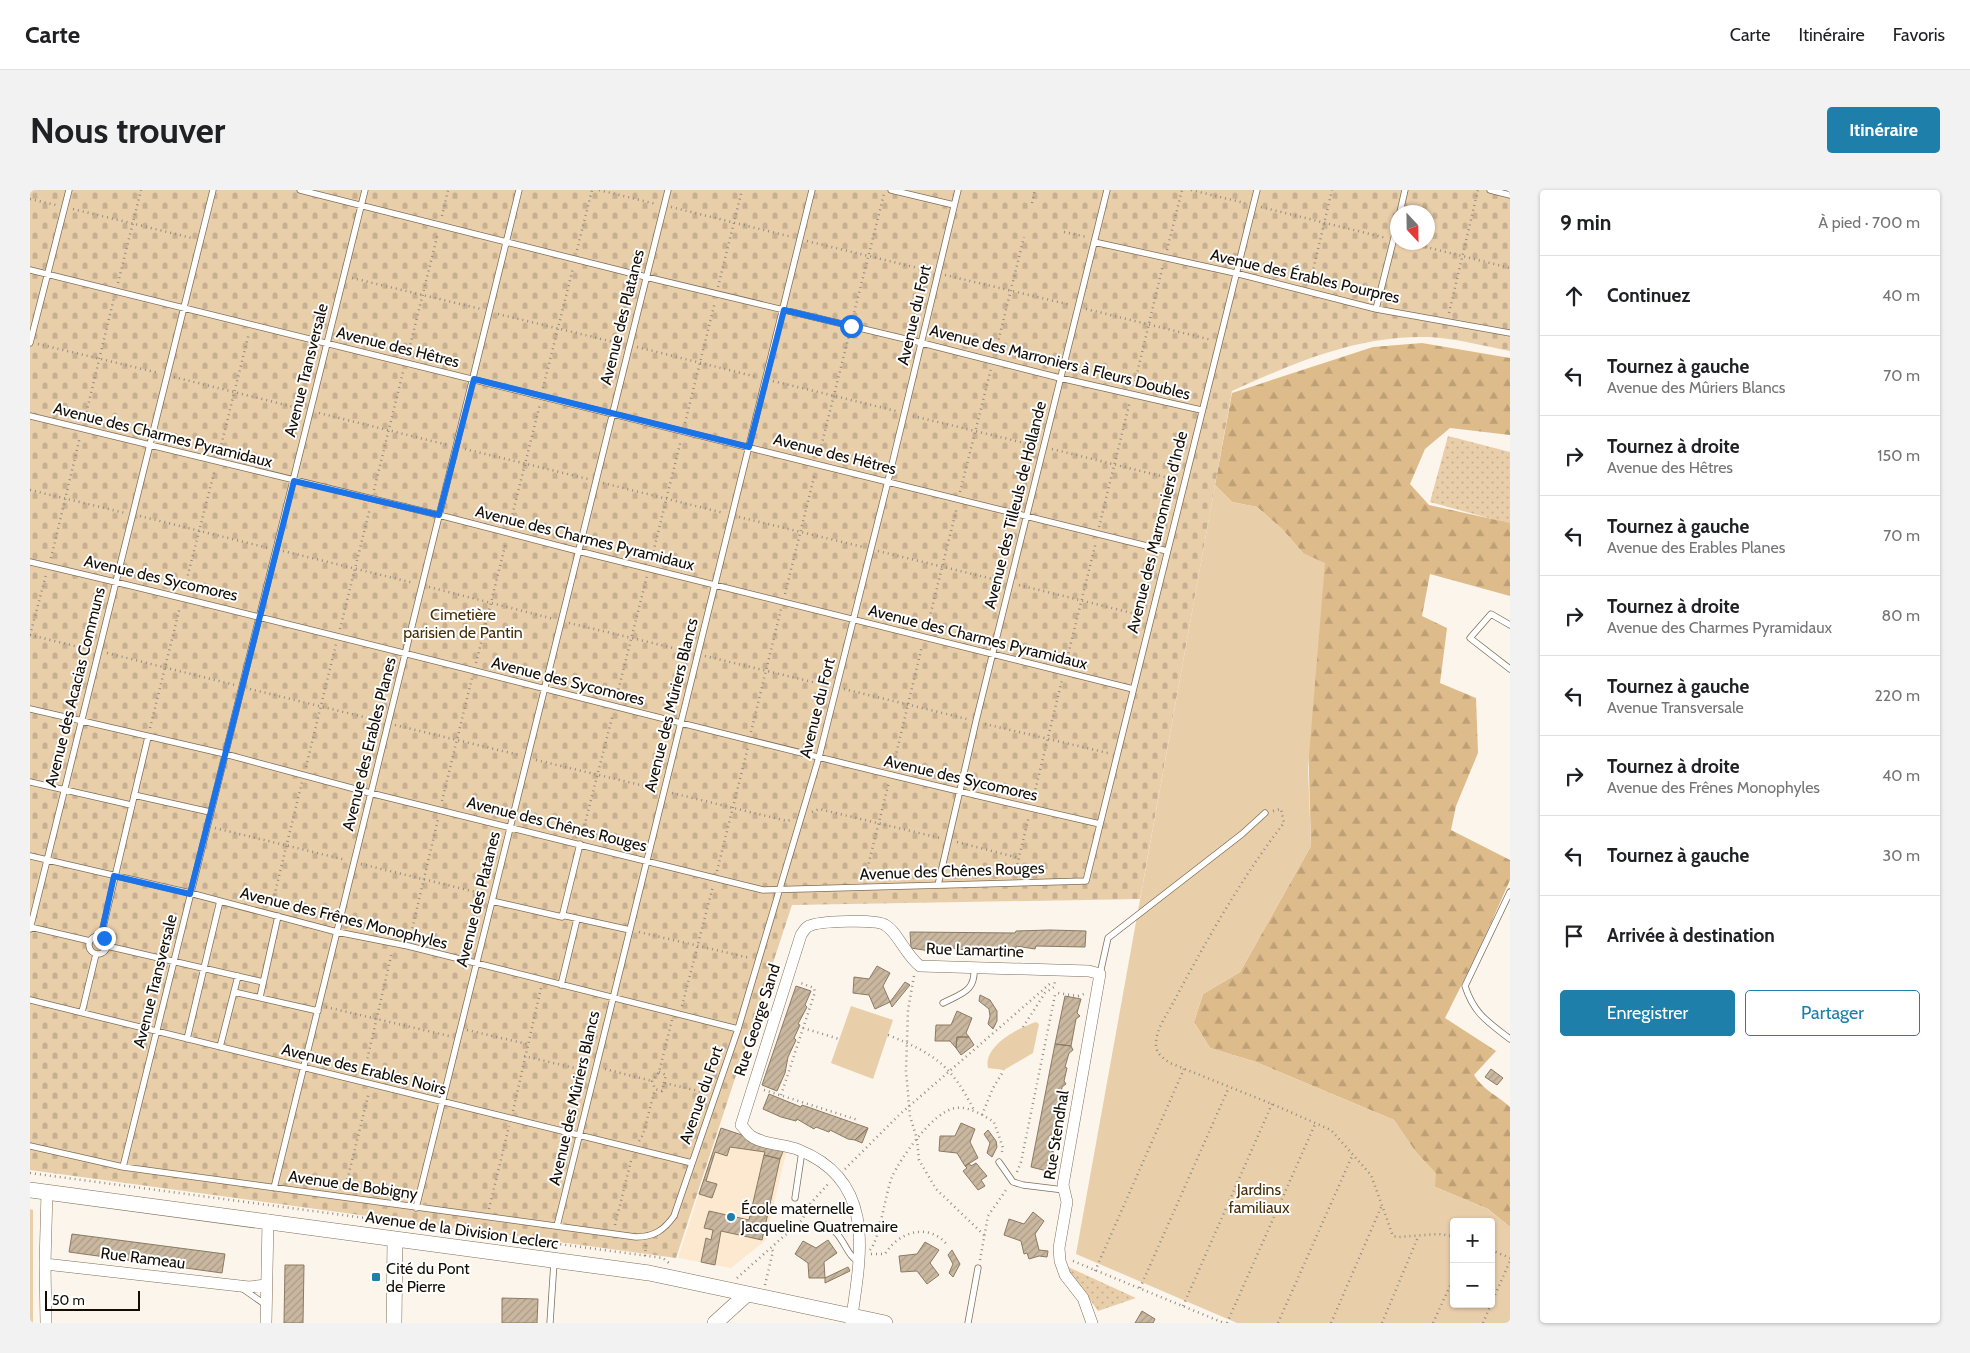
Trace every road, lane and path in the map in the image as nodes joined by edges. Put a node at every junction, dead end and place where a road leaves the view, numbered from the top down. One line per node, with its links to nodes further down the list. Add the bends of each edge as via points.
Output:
1 (69, 190): 32 (lane)
2 (141, 190): 35 (path)
3 (214, 190): 41 (lane, Avenue des Acacias Communs)
4 (300, 190): 27 (lane, Avenue des Marroniers à Fleurs Doubles)
5 (365, 190): 27 (lane, Avenue Transversale)
6 (448, 190): 36 (path)
7 (519, 190): 43 (lane, Avenue des Erables Planes)
8 (592, 190): 48 (path)
9 (599, 190): 31 (path)
10 (668, 190): 31 (lane, Avenue des Platanes)
11 (742, 190): 34 (path)
12 (812, 190): 40 (lane, Avenue des Mûriers Blancs)
13 (885, 190): 46 (path)
14 (891, 190): 28 (lane)
15 (958, 190): 28 (lane, Avenue du Fort)
16 (1035, 190): 26 (path)
17 (1107, 190): 42 (lane, Avenue des Tilleuls de Hollande)
18 (1191, 190): 29 (path)
19 (1257, 190): 29 (lane, Avenue des Marronniers d'Inde)
20 (1332, 190): 33 (path)
21 (1405, 190): 30 (lane)
22 (1478, 190): 47 (path)
23 (1490, 190): 24 (lane)
24 (1510, 195)
25 (30, 199): 32 (path)
26 (1032, 203)
27 (361, 205): 36 (lane, Avenue des Marroniers à Fleurs Doubles); 70 (lane, Avenue Transversale)
28 (954, 205): 51 (lane, Avenue du Fort)
29 (1253, 205): 33 (path); 52 (lane, Avenue des Marronniers d'Inde)
30 (1402, 205)
31 (664, 206): 34 (path); 54 (lane, Avenue des Platanes)
32 (64, 207): 35 (path); 53 (lane)
33 (1324, 222): 39 (path); 56 (path)
34 (734, 223): 40 (path); 58 (path)
35 (132, 224): 41 (path); 57 (path)
36 (440, 226): 43 (lane, Avenue des Marroniers à Fleurs Doubles); 72 (path)
37 (1064, 232): 42 (path)
38 (1024, 237): 55 (path)
39 (1390, 238)
40 (800, 239): 46 (path); 62 (lane, Avenue des Mûriers Blancs)
41 (200, 240): 59 (lane, Avenue des Acacias Communs)
42 (1095, 240): 52 (lane, Avenue des Érables Pourpres); 60 (lane, Avenue des Tilleuls de Hollande)
43 (506, 243): 48 (lane, Avenue des Marroniers à Fleurs Doubles); 74 (lane, Avenue des Erables Planes)
44 (1435, 249): 47 (path)
45 (1390, 250): 61 (lane)
46 (869, 256): 51 (path); 65 (path)
47 (1462, 256): 49 (path); 63 (path)
48 (575, 260): 54 (lane, Avenue des Marroniers à Fleurs Doubles); 75 (path)
49 (1510, 268)
50 (30, 270): 53 (lane, Avenue des Hêtres)
51 (938, 273): 55 (path); 69 (lane, Avenue du Fort)
52 (1235, 273): 56 (lane, Avenue des Érables Pourpres); 67 (lane, Avenue des Marronniers d'Inde)
53 (46, 274): 57 (lane, Avenue des Hêtres); 68 (lane)
54 (646, 277): 58 (lane, Avenue des Marroniers à Fleurs Doubles); 77 (lane, Avenue des Platanes)
55 (1010, 291): 60 (path); 71 (path)
56 (1308, 291): 61 (lane, Avenue des Érables Pourpres)
57 (116, 292): 59 (lane, Avenue des Hêtres); 79 (path)
58 (716, 294): 62 (lane, Avenue des Marroniers à Fleurs Doubles); 80 (path)
59 (183, 307): 64 (lane, Avenue des Hêtres); 81 (lane, Avenue des Acacias Communs)
60 (1078, 307): 67 (path); 73 (lane, Avenue des Tilleuls de Hollande)
61 (1376, 309): 63 (lane, Avenue des Érables Pourpres)
62 (784, 310): 65 (lane, Avenue des Marroniers à Fleurs Doubles); 82 (lane, Avenue des Mûriers Blancs)
63 (1447, 321): 66 (lane, Avenue des Érables Pourpres)
64 (251, 324): 70 (lane, Avenue des Hêtres); 83 (path)
65 (851, 326): 69 (lane, Avenue des Marroniers à Fleurs Doubles); 84 (path)
66 (1510, 333)
67 (1218, 341): 76 (lane, Avenue des Marronniers d'Inde)
68 (30, 343)
69 (922, 343): 71 (lane, Avenue des Marroniers à Fleurs Doubles); 86 (lane, Avenue du Fort)
70 (327, 344): 72 (lane, Avenue des Hêtres); 85 (lane, Avenue Transversale)
71 (993, 361): 73 (lane, Avenue des Marroniers à Fleurs Doubles); 89 (path)
72 (406, 363): 74 (lane, Avenue des Hêtres); 90 (path)
73 (1060, 378): 76 (lane, Avenue des Marroniers à Fleurs Doubles); 93 (lane, Avenue des Tilleuls de Hollande)
74 (474, 379): 75 (lane, Avenue des Hêtres); 92 (lane, Avenue des Erables Planes)
75 (542, 396): 77 (lane, Avenue des Hêtres); 95 (path)
76 (1201, 410): 98 (lane, Avenue des Marronniers d'Inde)
77 (612, 414): 80 (lane, Avenue des Hêtres); 97 (lane, Avenue des Platanes)
78 (30, 416): 79 (lane, Avenue des Charmes Pyramidaux)
79 (82, 429): 81 (lane, Avenue des Charmes Pyramidaux); 88 (path)
80 (683, 431): 82 (lane, Avenue des Hêtres); 101 (path)
81 (151, 445): 83 (lane, Avenue des Charmes Pyramidaux); 91 (lane, Avenue des Acacias Communs)
82 (749, 447): 84 (lane, Avenue des Hêtres); 104 (lane, Avenue des Mûriers Blancs)
83 (217, 462): 85 (lane, Avenue des Charmes Pyramidaux); 94 (path)
84 (817, 464): 86 (lane, Avenue des Hêtres); 107 (path)
85 (294, 481): 90 (lane, Avenue des Charmes Pyramidaux); 96 (lane, Avenue Transversale)
86 (888, 481): 89 (lane, Avenue des Hêtres); 111 (lane, Avenue du Fort)
87 (30, 490): 88 (path)
88 (66, 498): 91 (path); 100 (path)
89 (959, 498): 93 (lane, Avenue des Hêtres); 115 (path)
90 (372, 499): 92 (lane, Avenue des Charmes Pyramidaux); 102 (path)
91 (133, 515): 94 (path); 103 (lane, Avenue des Acacias Communs)
92 (439, 515): 95 (lane, Avenue des Charmes Pyramidaux); 105 (lane, Avenue des Erables Planes)
93 (1028, 516): 98 (lane, Avenue des Hêtres); 117 (lane, Avenue des Tilleuls de Hollande)
94 (199, 531): 96 (path); 106 (path)
95 (508, 533): 97 (lane, Avenue des Charmes Pyramidaux); 108 (path)
96 (276, 550): 102 (path); 109 (lane, Avenue Transversale)
97 (578, 551): 101 (lane, Avenue des Charmes Pyramidaux); 110 (lane, Avenue des Platanes)
98 (1167, 551): 125 (lane, Avenue des Marronniers d'Inde)
99 (30, 562): 100 (lane, Avenue des Sycomores)
100 (49, 567): 103 (lane, Avenue des Sycomores); 113 (path)
101 (649, 568): 104 (lane, Avenue des Charmes Pyramidaux); 116 (path)
102 (355, 569): 105 (path); 114 (path)
103 (116, 582): 106 (lane, Avenue des Sycomores); 129 (lane, Avenue des Acacias Communs)
104 (715, 585): 107 (lane, Avenue des Charmes Pyramidaux); 118 (lane, Avenue des Mûriers Blancs)
105 (422, 586): 108 (path); 119 (lane, Avenue des Erables Planes)
106 (182, 597): 109 (lane, Avenue des Sycomores); 132 (path)
107 (783, 602): 111 (lane, Avenue des Charmes Pyramidaux); 121 (path)
108 (491, 603): 110 (path); 122 (path)
109 (259, 615): 114 (lane, Avenue des Sycomores); 134 (lane, Avenue Transversale)
110 (561, 620): 116 (path); 124 (lane, Avenue des Platanes)
111 (853, 620): 115 (lane, Avenue des Charmes Pyramidaux); 123 (lane, Avenue du Fort)
112 (1510, 625): 120 (lane, via 1491,614 1470,638)
113 (30, 636)
114 (338, 637): 119 (lane, Avenue des Sycomores); 137 (path)
115 (925, 637): 117 (lane, Avenue des Charmes Pyramidaux); 126 (path)
116 (632, 638): 118 (path); 127 (path)
117 (993, 653): 125 (lane, Avenue des Charmes Pyramidaux); 130 (lane, Avenue des Tilleuls de Hollande)
118 (697, 654): 121 (path); 131 (lane, Avenue des Mûriers Blancs)
119 (405, 655): 122 (lane, Avenue des Sycomores); 142 (lane, Avenue des Erables Planes)
120 (1510, 669)
121 (766, 671): 123 (path); 133 (path)
122 (474, 672): 124 (lane, Avenue des Sycomores); 145 (path)
123 (836, 688): 126 (path); 136 (lane, Avenue du Fort)
124 (544, 689): 127 (lane, Avenue des Sycomores); 149 (lane, Avenue des Platanes)
125 (1133, 689): 135 (lane, Avenue des Marronniers d'Inde)
126 (908, 705): 130 (path); 138 (path)
127 (614, 707): 131 (lane, Avenue des Sycomores); 150 (path)
128 (30, 709): 129 (lane, Avenue des Chênes Rouges)
129 (80, 721): 132 (lane, Avenue des Chênes Rouges); 140 (lane, Avenue des Acacias Communs)
130 (976, 721): 135 (path); 141 (lane, Avenue des Tilleuls de Hollande)
131 (679, 723): 133 (lane, Avenue des Sycomores); 153 (lane, Avenue des Mûriers Blancs)
132 (148, 736): 134 (lane, Avenue des Chênes Rouges); 143 (lane)
133 (749, 740): 136 (lane, Avenue des Sycomores); 155 (path)
134 (224, 754): 137 (lane, Avenue des Chênes Rouges); 146 (lane, Avenue Transversale)
135 (1117, 756): 148 (lane, Avenue des Marronniers d'Inde)
136 (819, 757): 138 (lane, Avenue des Sycomores); 159 (lane, Avenue du Fort)
137 (304, 775): 142 (lane, Avenue des Chênes Rouges); 164 (path)
138 (891, 775): 141 (lane, Avenue des Sycomores); 158 (path)
139 (30, 782): 140 (lane)
140 (63, 790): 144 (lane); 152 (lane, Avenue des Acacias Communs)
141 (960, 791): 148 (lane, Avenue des Sycomores); 157 (lane, Avenue des Tilleuls de Hollande)
142 (370, 793): 145 (lane, Avenue des Chênes Rouges); 171 (lane, Avenue des Erables Planes)
143 (134, 794): 144 (lane); 146 (lane)
144 (131, 805): 154 (lane)
145 (440, 810): 149 (lane, Avenue des Chênes Rouges); 176 (path)
146 (210, 812): 161 (lane, Avenue Transversale)
147 (1265, 813): 185 (lane, via 1108,938); 216 (path, via 1280,809 1284,823 1262,851 1181,988 1158,1034 1156,1050 1162,1058)
148 (1100, 824): 156 (lane, Avenue des Marronniers d'Inde)
149 (510, 827): 150 (lane, Avenue des Chênes Rouges); 163 (lane, Avenue des Platanes)
150 (580, 844): 153 (lane, Avenue des Chênes Rouges); 165 (lane)
151 (30, 856): 152 (lane, Avenue des Frênes Monophyles)
152 (46, 860): 154 (lane, Avenue des Frênes Monophyles); 169 (lane, Avenue des Acacias Communs)
153 (647, 861): 155 (lane, Avenue des Chênes Rouges); 170 (lane, Avenue des Mûriers Blancs)
154 (114, 876): 161 (lane, Avenue des Frênes Monophyles); 172 (lane)
155 (715, 878): 159 (lane, Avenue des Chênes Rouges, via 763,890); 177 (path)
156 (1086, 882): 157 (lane, Avenue des Chênes Rouges)
157 (938, 885): 158 (lane, Avenue des Chênes Rouges)
158 (863, 887): 159 (lane, Avenue des Chênes Rouges)
159 (780, 890): 179 (lane, Avenue du Fort)
160 (1510, 892): 211 (lane, via 1465,986 1478,1014)
161 (190, 894): 162 (lane, Avenue des Frênes Monophyles); 180 (lane, Avenue Transversale)
162 (220, 901): 164 (lane, Avenue des Frênes Monophyles); 184 (lane)
163 (492, 901): 165 (lane, via 562,918); 181 (lane, Avenue des Platanes)
164 (270, 914): 166 (lane, Avenue des Frênes Monophyles)
165 (562, 915): 167 (lane)
166 (278, 916): 171 (lane, Avenue des Frênes Monophyles); 189 (lane)
167 (577, 919): 170 (lane); 190 (lane)
168 (808, 926): 182 (street, Rue Lamartine, via 859,922 887,925); 187 (street, Rue George Sand, via 801,934)
169 (30, 927): 173 (lane)
170 (630, 930): 177 (path); 195 (lane, Avenue des Mûriers Blancs)
171 (338, 932): 174 (lane, Avenue des Frênes Monophyles); 198 (lane, Avenue des Erables Planes)
172 (101, 936): 173 (lane); 175 (lane)
173 (90, 941): 178 (lane, via 91,950)
174 (394, 943): 176 (lane, Avenue des Frênes Monophyles); 201 (path)
175 (107, 946): 178 (lane, via 102,953); 180 (lane)
176 (408, 946): 181 (lane, Avenue des Frênes Monophyles)
177 (697, 946): 179 (path); 200 (path, via 683,1004)
178 (96, 954): 199 (lane)
179 (759, 960): 205 (lane, Avenue du Fort)
180 (173, 962): 184 (lane); 206 (lane, Avenue Transversale)
181 (476, 965): 188 (lane, Avenue des Frênes Monophyles); 203 (lane, Avenue des Platanes)
182 (920, 966): 183 (street, Rue Lamartine); 212 (path, via 912,980)
183 (974, 966): 185 (street, Rue Lamartine); 197 (lane, via 975,980 968,990)
184 (204, 968): 186 (lane); 209 (lane)
185 (1094, 973): 193 (path, via 1084,995); 250 (street, Rue Stendhal)
186 (238, 976): 189 (lane); 192 (lane)
187 (788, 978): 204 (path, via 814,988); 223 (street, Rue George Sand)
188 (543, 981): 190 (lane, Avenue des Frênes Monophyles); 213 (path)
189 (263, 982): 194 (lane)
190 (561, 986): 195 (lane, Avenue des Frênes Monophyles)
191 (1054, 987): 193 (path); 202 (path, via 1045,993); 217 (path, via 1055,979)
192 (234, 992): 194 (lane); 214 (lane)
193 (1058, 993): 247 (path, via 1055,995 1021,1162)
194 (260, 997): 198 (lane)
195 (612, 998): 200 (lane, Avenue des Frênes Monophyles); 236 (lane, Avenue des Mûriers Blancs)
196 (30, 1000): 199 (lane, Avenue des Erables Noirs)
197 (943, 1003)
198 (319, 1008): 201 (path); 215 (lane, Avenue des Erables Planes)
199 (82, 1012): 206 (lane, Avenue des Erables Noirs)
200 (674, 1014): 205 (lane, Avenue des Frênes Monophyles); 219 (path)
201 (377, 1019): 208 (path); 220 (path)
202 (1023, 1027)
203 (461, 1028): 208 (lane, Avenue des Platanes); 213 (path)
204 (803, 1028): 210 (path); 227 (path)
205 (738, 1029): 226 (lane, Avenue du Fort)
206 (157, 1032): 209 (lane, Avenue des Erables Noirs); 244 (lane, Avenue Transversale)
207 (888, 1035): 212 (path)
208 (458, 1038): 228 (lane, Avenue des Platanes)
209 (187, 1039): 214 (lane, Avenue des Erables Noirs)
210 (839, 1039)
211 (1510, 1039)
212 (906, 1042): 217 (path, via 933,1056); 230 (path)
213 (527, 1044): 233 (path)
214 (220, 1047): 215 (lane, Avenue des Erables Noirs)
215 (304, 1068): 220 (lane, Avenue des Erables Noirs); 248 (lane, Avenue des Erables Planes)
216 (1185, 1068): 224 (path); 276 (path)
217 (949, 1070): 230 (path); 231 (path)
218 (1004, 1070): 232 (path)
219 (659, 1072): 221 (path, via 666,1075); 225 (path, via 652,1080)
220 (362, 1082): 222 (lane, Avenue des Erables Noirs)
221 (664, 1083): 225 (path, via 662,1091); 226 (path)
222 (371, 1084): 228 (lane, Avenue des Erables Noirs); 252 (path)
223 (753, 1086): 227 (path); 240 (street, Rue George Sand, via 741,1125 752,1137)
224 (1229, 1087): 229 (path); 280 (path)
225 (655, 1089): 239 (path, via 643,1135)
226 (716, 1095): 243 (lane, Avenue du Fort)
227 (781, 1095): 234 (path)
228 (442, 1102): 233 (lane, Avenue des Erables Noirs); 255 (lane, Avenue des Platanes)
229 (1272, 1104): 235 (path); 285 (path)
230 (908, 1106): 237 (path); 246 (path)
231 (974, 1110): 232 (path); 237 (path, via 954,1108 930,1124)
232 (982, 1115): 242 (path, via 994,1122 1001,1138 1003,1148)
233 (511, 1120): 236 (lane, Avenue des Erables Noirs); 256 (path)
234 (858, 1120)
235 (1316, 1122): 241 (path, via 1331,1130); 296 (path)
236 (580, 1136): 239 (lane, Avenue des Erables Noirs); 260 (lane, Avenue des Mûriers Blancs)
237 (918, 1139): 262 (path, via 919,1160 936,1189); 270 (path, via 892,1177 873,1248)
238 (30, 1146): 244 (lane, Avenue de Bobigny)
239 (634, 1148): 243 (lane, Avenue des Erables Noirs); 261 (path)
240 (802, 1151): 246 (street, via 829,1165); 253 (lane)
241 (1353, 1154): 254 (path, via 1371,1175); 297 (path)
242 (999, 1162): 247 (lane)
243 (692, 1163): 258 (lane, Avenue du Fort)
244 (123, 1167): 248 (lane, Avenue de Bobigny)
245 (30, 1173): 273 (path, via 663,1258)
246 (837, 1176): 267 (path, via 823,1188 802,1220); 270 (street, via 849,1191 858,1218)
247 (1013, 1182): 250 (lane); 262 (path, via 988,1216)
248 (274, 1188): 252 (lane, Avenue de Bobigny)
249 (30, 1190): 251 (main road, Avenue de la Division Leclerc)
250 (1064, 1190): 269 (street, Rue Stendhal, via 1067,1202)
251 (47, 1192): 257 (main road, Avenue de la Division Leclerc); 274 (street)
252 (343, 1197): 255 (lane, Avenue de Bobigny)
253 (795, 1198)
254 (1382, 1204): 263 (path, via 1393,1236); 298 (path)
255 (416, 1208): 256 (lane, Avenue de Bobigny)
256 (487, 1217): 260 (lane, Avenue de Bobigny)
257 (268, 1220): 265 (main road, Avenue de la Division Leclerc); 277 (street)
258 (669, 1223): 261 (lane, Avenue de Bobigny, via 648,1237)
259 (822, 1224): 270 (lane, via 838,1234 853,1260)
260 (557, 1226): 261 (lane, Avenue de Bobigny)
261 (613, 1234)
262 (986, 1236): 275 (path)
263 (1418, 1236): 264 (path); 299 (path)
264 (1450, 1236)
265 (395, 1239): 272 (main road, Avenue de la Division Leclerc); 290 (main road)
266 (948, 1246): 270 (path, via 943,1239 931,1233 902,1235 892,1242 885,1254)
267 (771, 1248): 281 (path); 282 (path, via 764,1288 758,1286)
268 (1495, 1252): 271 (path)
269 (1059, 1256): 276 (path); 295 (street, Rue Stendhal, via 1065,1275 1088,1308)
270 (860, 1259): 287 (street)
271 (1510, 1259): 283 (path)
272 (554, 1260): 281 (main road, Avenue de la Division Leclerc, via 649,1272); 291 (lane)
273 (669, 1263)
274 (45, 1264): 278 (street, Rue Rameau); 288 (street)
275 (978, 1268): 294 (lane)
276 (1095, 1271): 280 (path)
277 (266, 1285): 278 (street, Rue Rameau); 284 (street)
278 (238, 1286): 284 (lane, Rue Rameau)
279 (1450, 1286): 300 (path)
280 (1140, 1288): 285 (path)
281 (725, 1289): 282 (main road, Avenue de la Division Leclerc)
282 (751, 1295): 287 (main road, Avenue de la Division Leclerc); 292 (main road)
283 (1495, 1295)
284 (266, 1305): 289 (street)
285 (1183, 1306): 296 (path)
286 (1489, 1308): 301 (path)
287 (851, 1319): 293 (main road, Avenue de la Division Leclerc)
288 (46, 1323)
289 (266, 1323)
290 (394, 1323)
291 (550, 1323)
292 (715, 1323)
293 (885, 1323)
294 (968, 1323)
295 (1092, 1323)
296 (1226, 1323)
297 (1278, 1323)
298 (1331, 1323)
299 (1382, 1323)
300 (1433, 1323)
301 (1483, 1323)

